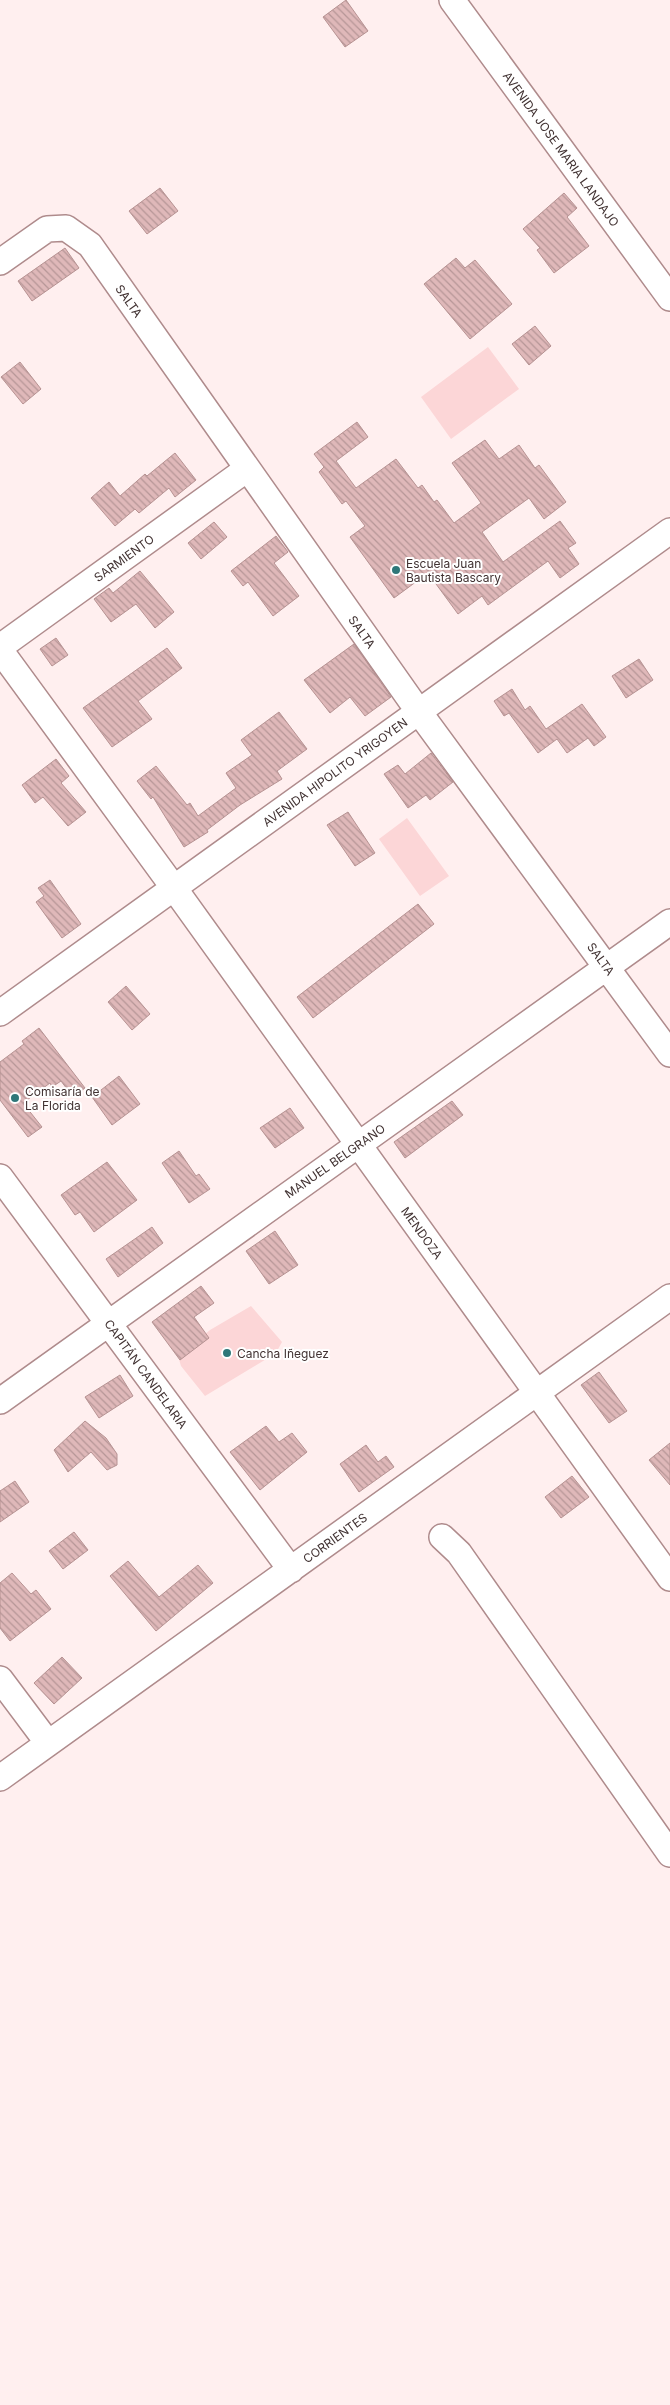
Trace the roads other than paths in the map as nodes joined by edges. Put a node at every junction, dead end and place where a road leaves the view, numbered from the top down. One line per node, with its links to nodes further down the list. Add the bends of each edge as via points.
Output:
1 (452, 0): 3 (street, AVENIDA JOSE MARIA LANDAJO)
2 (0, 262): 4 (street, SALTA, via 47,228 66,228 90,245)
3 (670, 298)
4 (248, 469): 6 (street, SARMIENTO); 7 (street, SALTA)
5 (670, 531): 7 (street, AVENIDA HIPOLITO YRIGOYEN)
6 (0, 649): 8 (street, MENDOZA)
7 (419, 712): 8 (street, AVENIDA HIPOLITO YRIGOYEN); 10 (street, SALTA)
8 (174, 888): 11 (street, AVENIDA HIPOLITO YRIGOYEN); 13 (street, MENDOZA)
9 (670, 922): 10 (street, MANUEL BELGRANO)
10 (608, 968): 12 (street, SALTA); 13 (street, MANUEL BELGRANO)
11 (0, 1013)
12 (670, 1054)
13 (357, 1144): 16 (street, MANUEL BELGRANO); 17 (street, MENDOZA)
14 (0, 1177): 16 (street, CAPITÁN CANDELARIA)
15 (670, 1297): 17 (street, CORRIENTES)
16 (108, 1322): 18 (street, MANUEL BELGRANO); 20 (street, CAPITÁN CANDELARIA)
17 (537, 1392): 20 (street, CORRIENTES); 21 (street, MENDOZA)
18 (0, 1401)
19 (442, 1537): 25 (street, via 459,1553)
20 (291, 1570): 23 (street, CORRIENTES)
21 (670, 1578)
22 (0, 1679): 23 (street)
23 (48, 1743): 24 (street, CORRIENTES)
24 (0, 1778)
25 (670, 1854)

